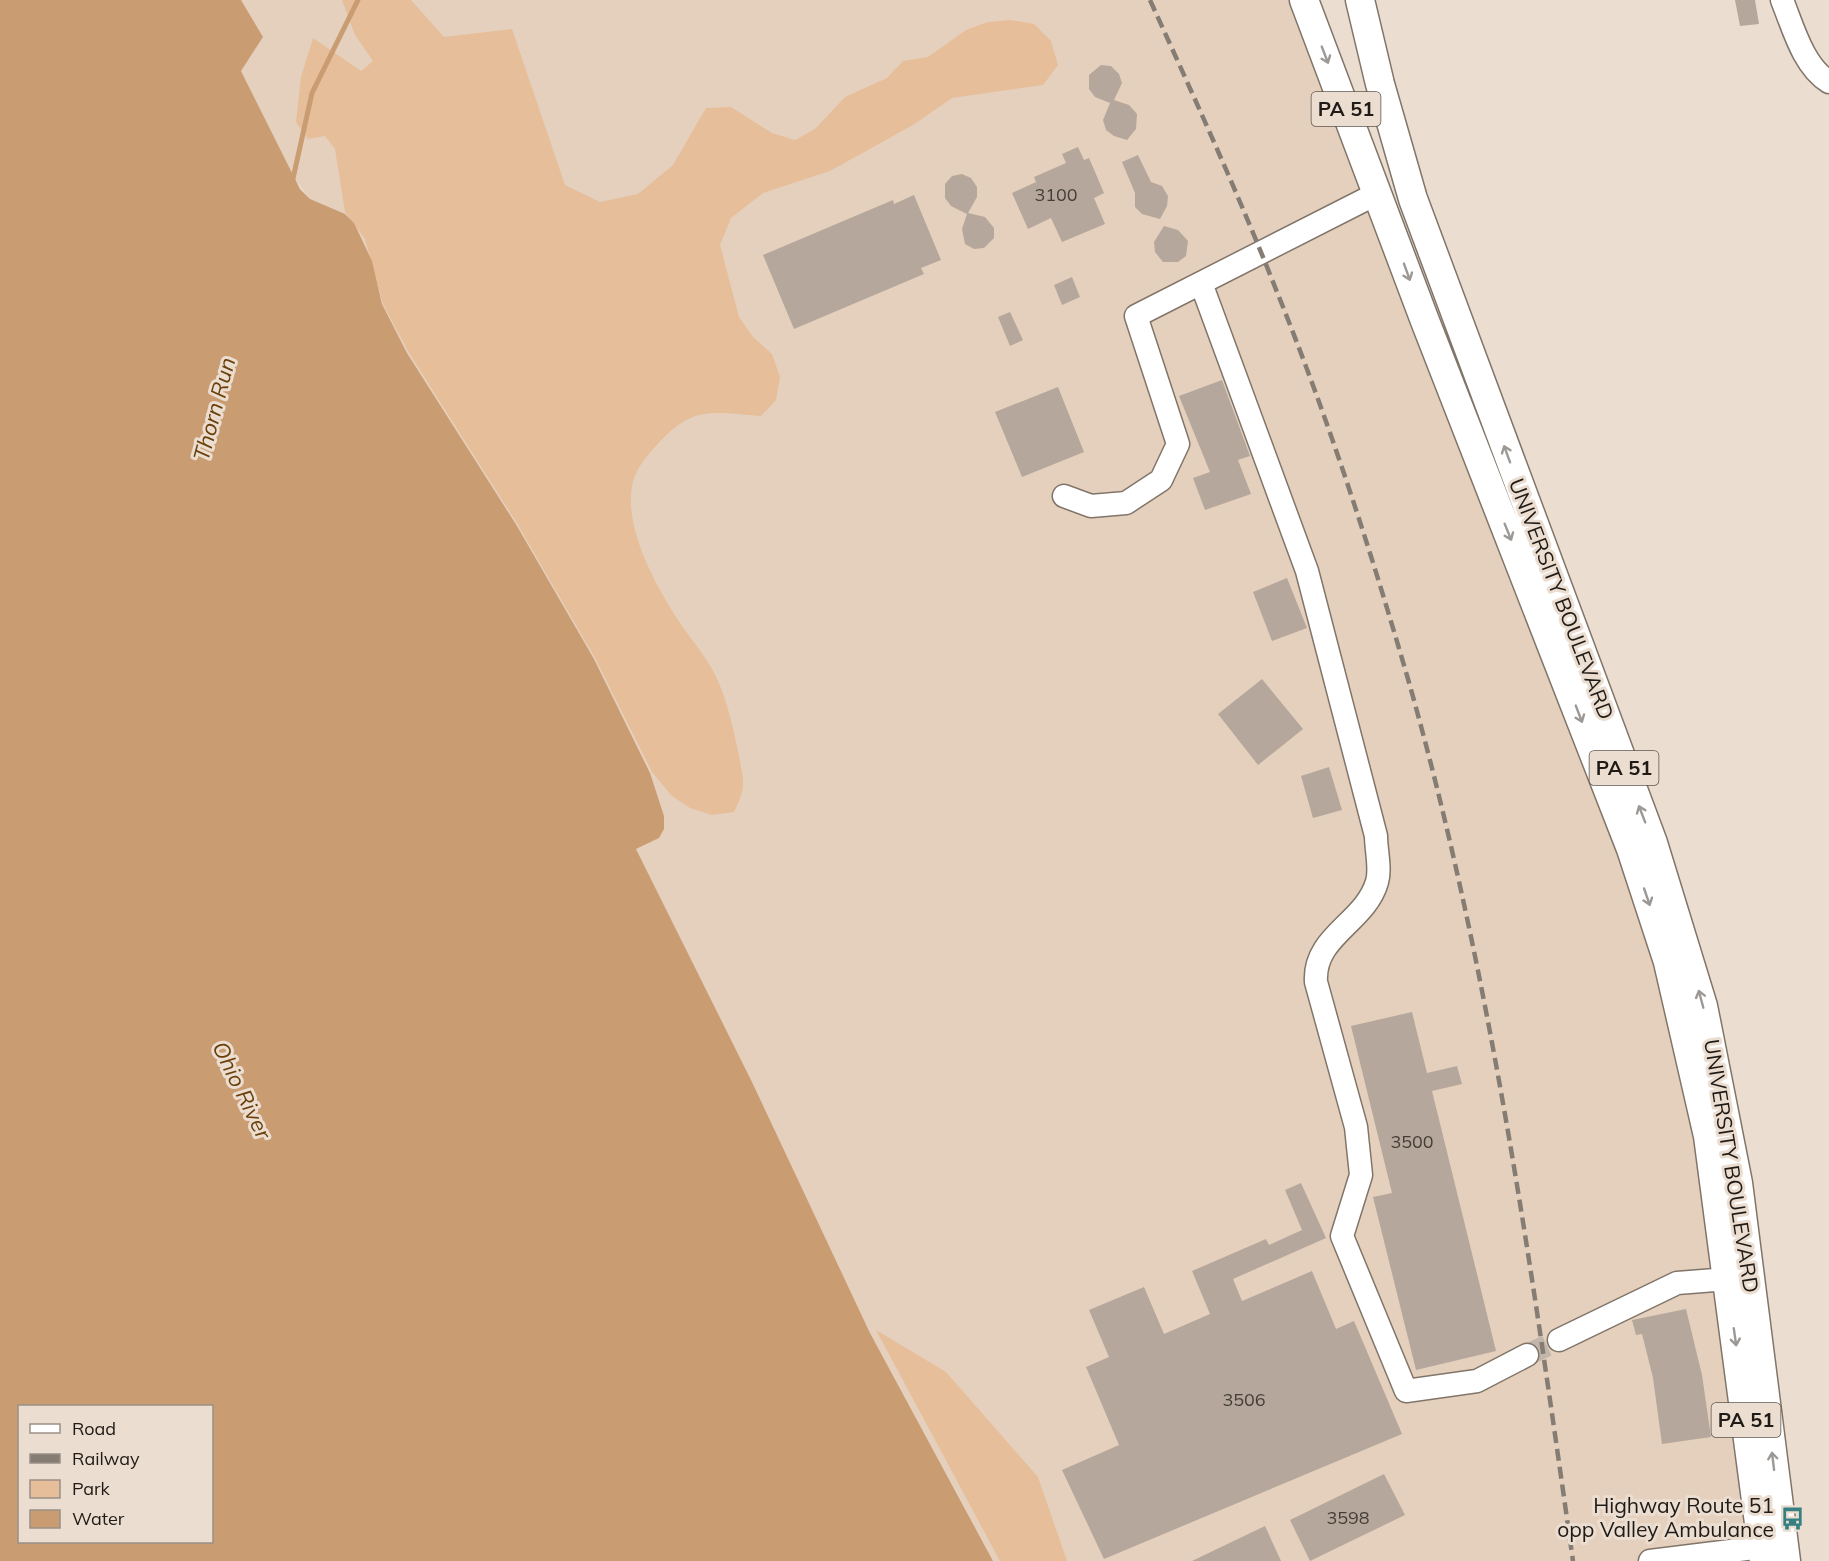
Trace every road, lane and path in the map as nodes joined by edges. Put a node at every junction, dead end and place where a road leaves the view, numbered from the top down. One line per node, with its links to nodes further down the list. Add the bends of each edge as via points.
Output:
1 (1304, 0): 6 (main road, PA 51, one-way to 6)
2 (1360, 0): 5 (main road, UNIVERSITY BOULEVARD / PA 51)
3 (1782, 0): 4 (lane, via 1804,52 1820,77)
4 (1829, 82)
5 (1407, 179): 6 (main road); 9 (main road, UNIVERSITY BOULEVARD / PA 51, one-way to 5, via 1738,1183 1703,1006 1669,891 1431,253)
6 (1382, 205): 7 (lane); 9 (main road, UNIVERSITY BOULEVARD / PA 51, one-way to 9, via 1651,906 1696,1077 1717,1192)
7 (1201, 283): 8 (lane, via 1136,316 1178,444 1161,480 1126,503 1091,506); 11 (lane, via 1307,571 1376,836 1378,881 1365,904 1323,948 1315,967 1356,1127 1361,1175 1342,1236 1406,1391 1477,1381)
8 (1064, 496)
9 (1739, 1277): 10 (lane, via 1677,1283); 12 (main road, UNIVERSITY BOULEVARD / PA 51)
10 (1559, 1340)
11 (1527, 1355)
12 (1774, 1553): 13 (lane)
13 (1650, 1561)

